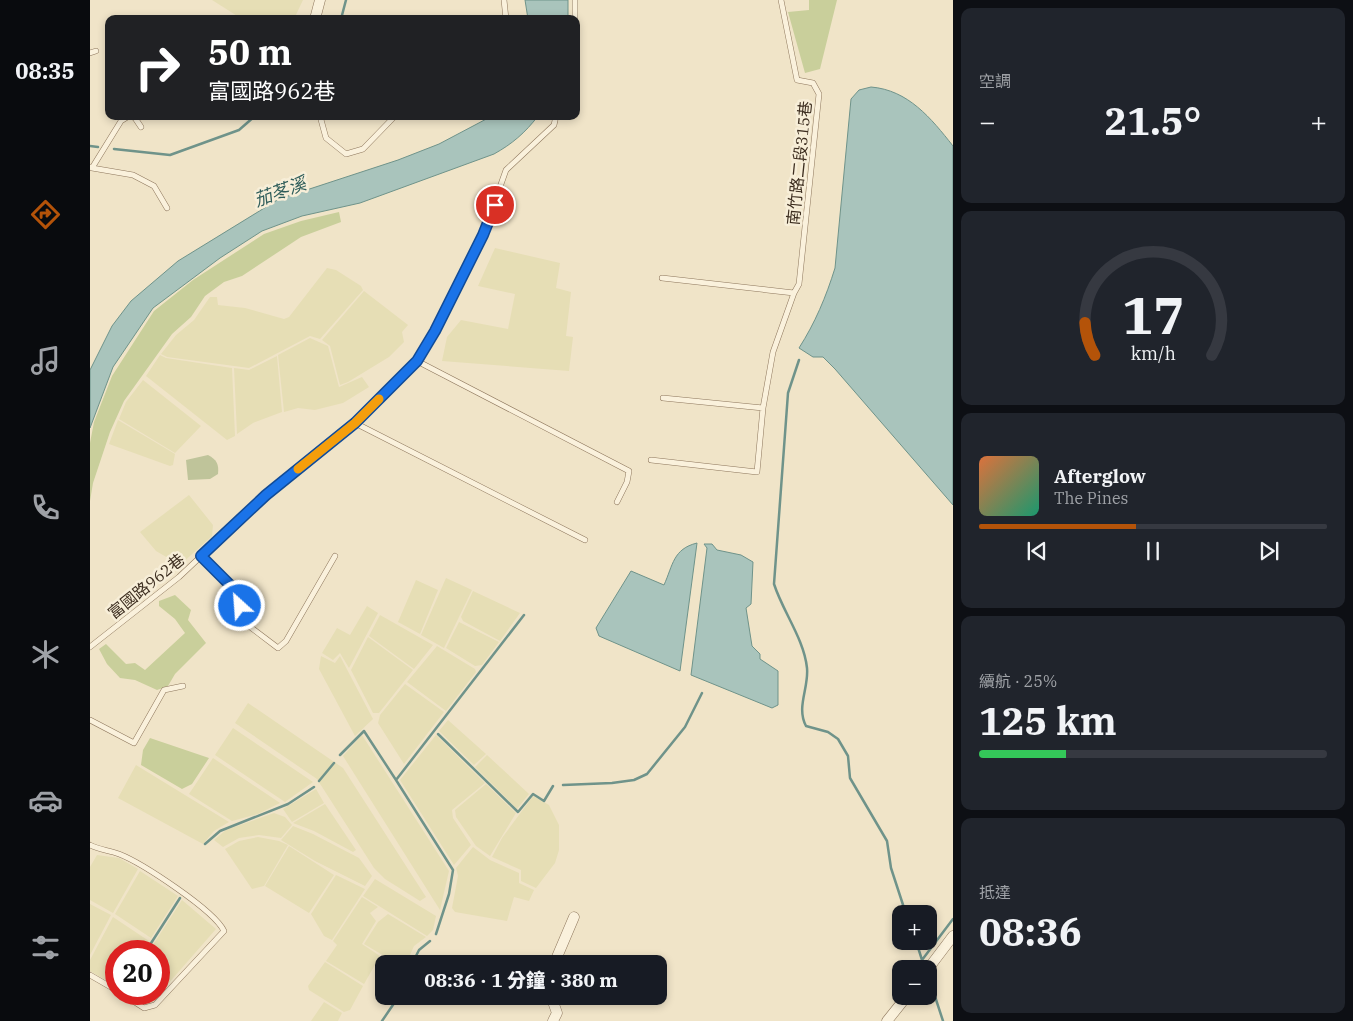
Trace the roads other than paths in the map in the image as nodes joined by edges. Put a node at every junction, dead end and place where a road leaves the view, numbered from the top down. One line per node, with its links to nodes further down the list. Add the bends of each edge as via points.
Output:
1 (320, 0): 5 (street)
2 (504, 0): 6 (lane)
3 (575, 0): 7 (lane)
4 (781, 0): 19 (lane, 南竹路二段315巷, via 797,80 813,83 819,94 799,284)
5 (316, 15)
6 (506, 15)
7 (575, 15)
8 (96, 51): 9 (lane)
9 (90, 53)
10 (124, 120): 16 (lane)
11 (136, 120): 15 (lane)
12 (321, 120): 13 (lane, via 326,138 346,154 363,150)
13 (391, 120)
14 (555, 120): 20 (lane, 富國路962巷, via 554,125 506,170 483,235)
15 (141, 127)
16 (91, 168): 17 (lane, via 133,175 154,186)
17 (167, 208)
18 (662, 278): 19 (lane)
19 (794, 293): 22 (lane, via 774,352)
20 (417, 361): 23 (lane, 富國路962巷); 25 (lane, via 629,471)
21 (663, 398): 22 (lane)
22 (763, 408): 24 (lane, via 757,472)
23 (355, 423): 26 (lane); 27 (lane, 富國路962巷, via 282,482)
24 (651, 460)
25 (617, 502)
26 (585, 540)
27 (201, 556): 28 (lane, via 241,596 241,620 278,648 286,641); 29 (lane, 富國路962巷)
28 (335, 556)
29 (90, 647)
30 (183, 686): 31 (lane, via 164,690 134,743)
31 (90, 720)
32 (90, 845): 39 (lane, via 119,854 153,872 196,904 224,932)
33 (574, 917): 35 (street)
34 (953, 936): 36 (street)
35 (558, 955)
36 (935, 960)
37 (90, 975): 38 (lane)
38 (105, 984)
39 (170, 989)
40 (143, 1005): 41 (lane)
41 (155, 1005)
42 (554, 1005): 44 (street, via 557,1013)
43 (899, 1005): 45 (street)
44 (552, 1021)
45 (887, 1021)

